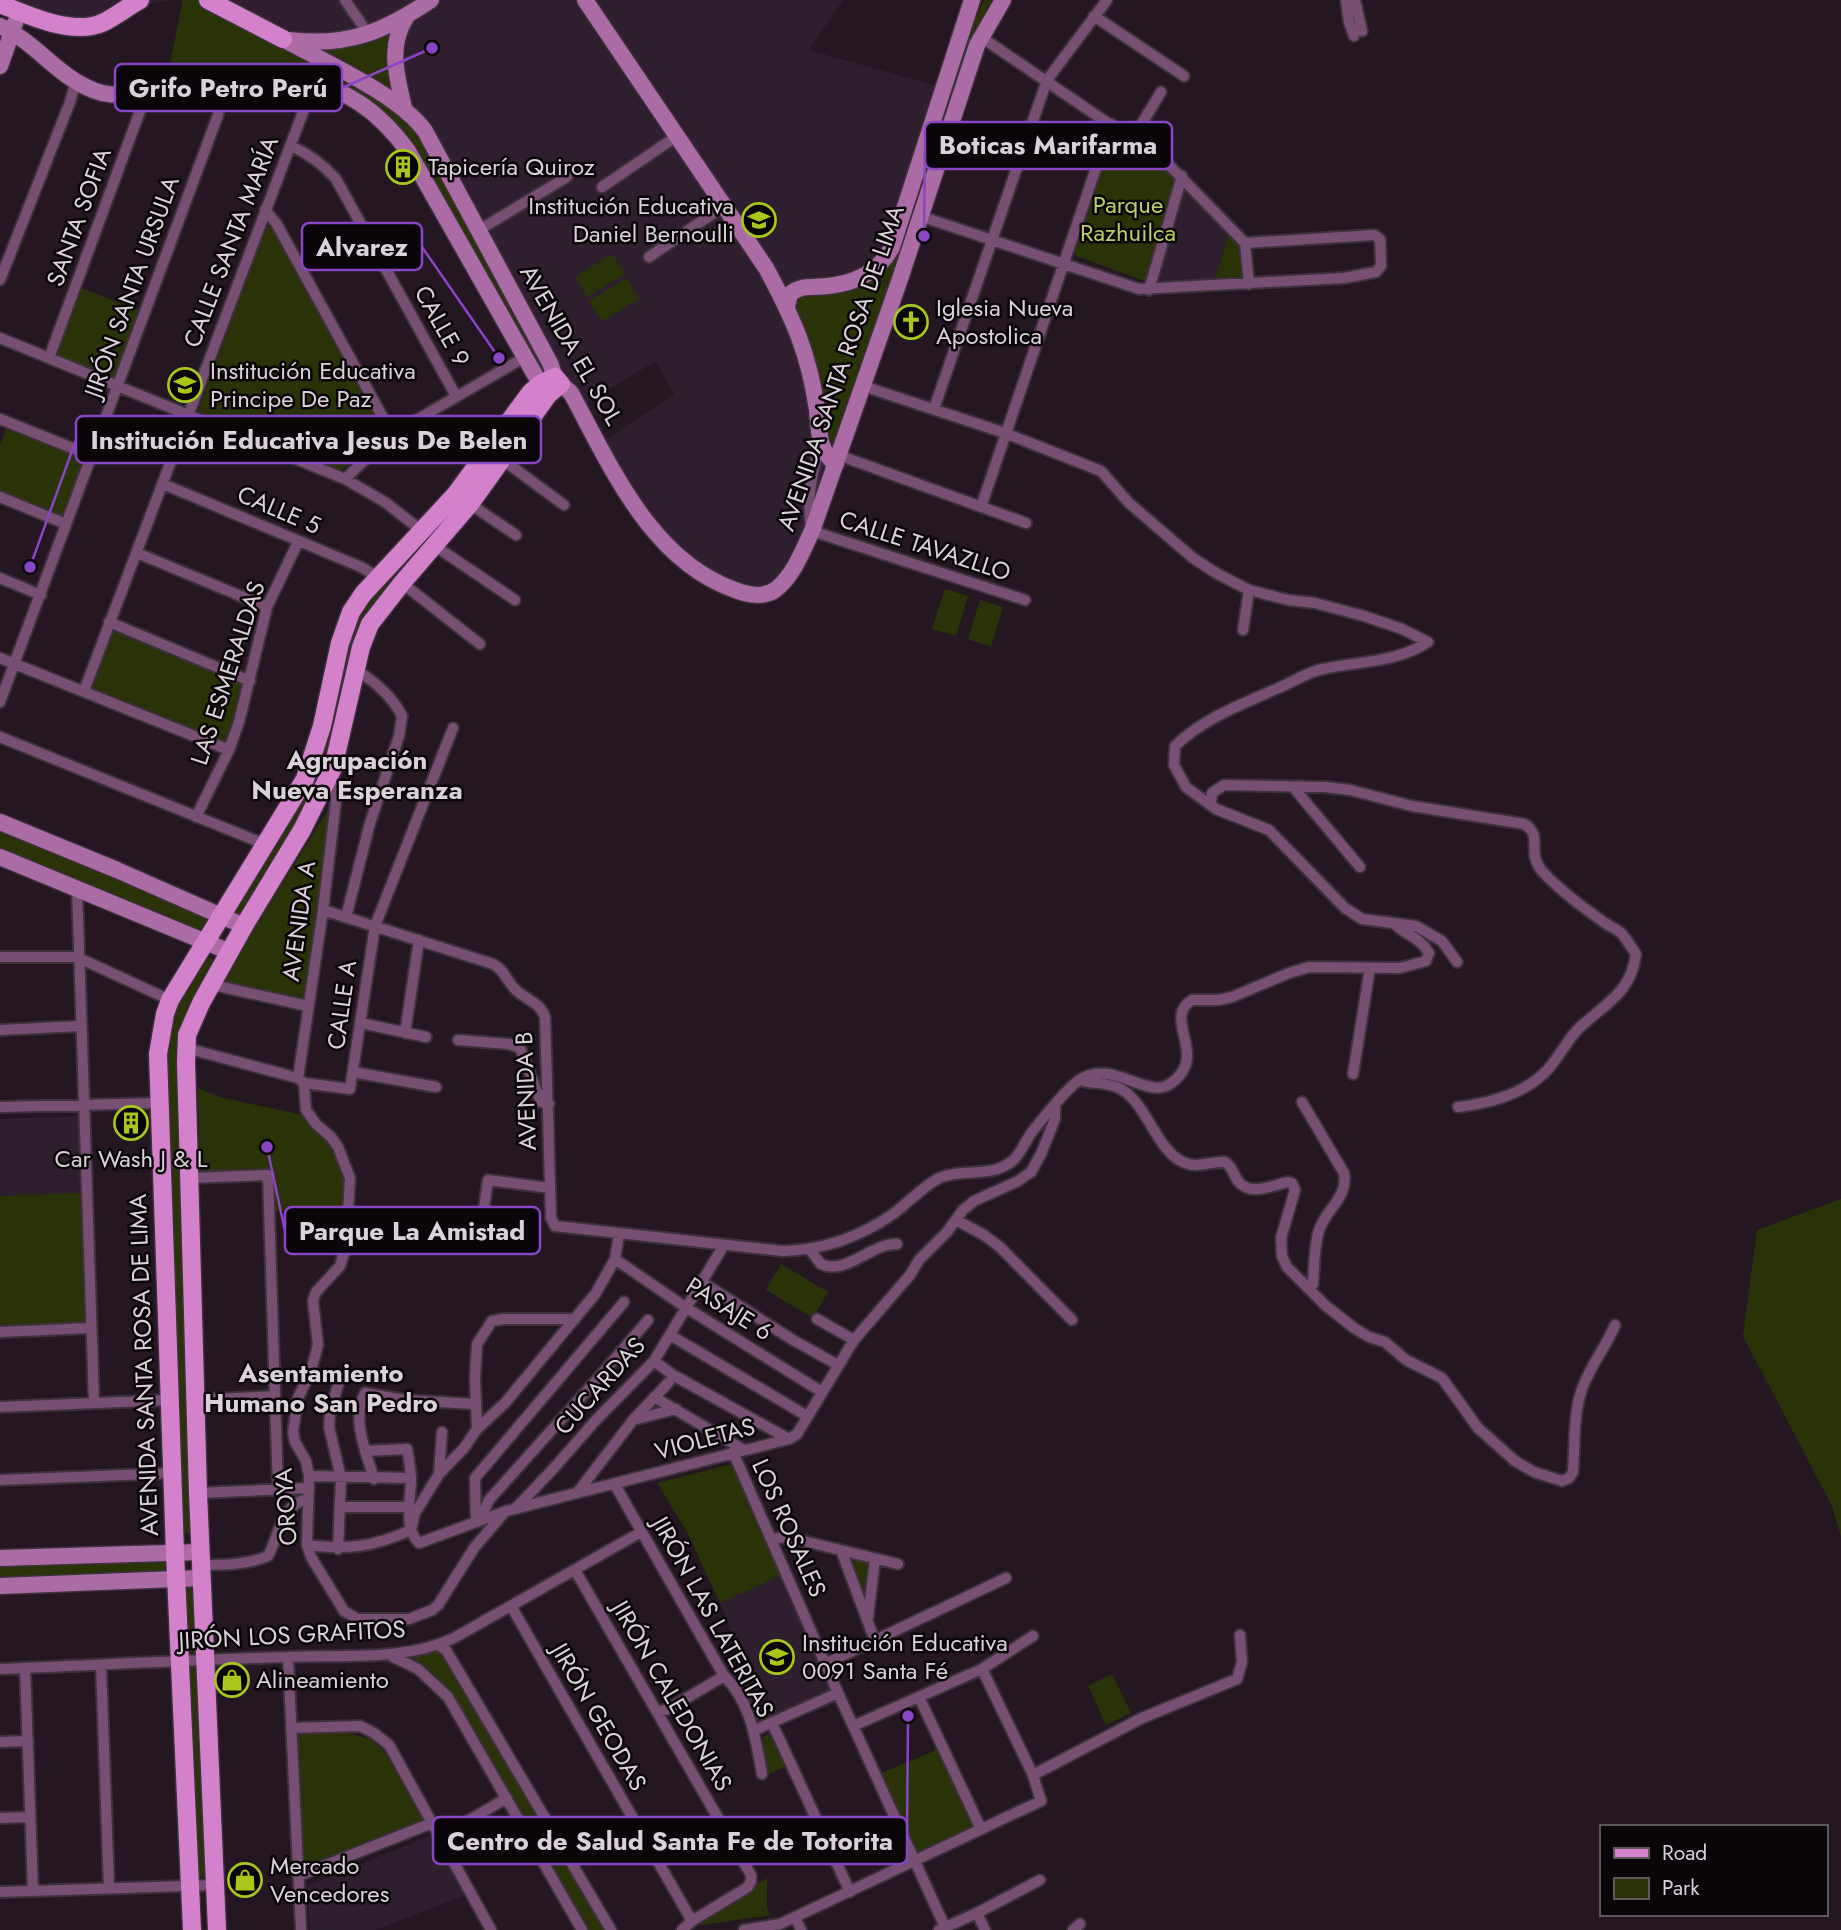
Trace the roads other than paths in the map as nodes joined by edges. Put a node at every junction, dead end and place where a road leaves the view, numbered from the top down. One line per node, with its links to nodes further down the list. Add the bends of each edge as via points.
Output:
1 (140, 0): 12 (main road, via 91,26)
2 (208, 0): 18 (main road, AVENIDA EL SOL)
3 (345, 0): 16 (street)
4 (431, 0): 13 (main road)
5 (585, 0): 29 (main road)
6 (972, 0): 46 (main road, AVENIDA SANTA ROSA DE LIMA, via 885,262 846,283)
7 (1003, 0): 17 (main road, AVENIDA SANTA ROSA DE LIMA)
8 (1107, 0): 14 (street)
9 (1346, 0): 10 (street, via 1349,22 1358,34)
10 (1355, 0)
11 (0, 4): 12 (main road)
12 (17, 11): 15 (main road)
13 (408, 15): 16 (main road); 27 (main road, via 395,47)
14 (1094, 16): 20 (street); 21 (street)
15 (4, 29): 19 (main road); 22 (main road, AVENIDA EL SOL)
16 (369, 35): 18 (main road, via 334,41)
17 (981, 37): 21 (street); 37 (main road, AVENIDA SANTA ROSA DE LIMA)
18 (283, 39): 27 (main road, AVENIDA EL SOL)
19 (0, 66)
20 (1184, 76)
21 (1047, 79): 28 (street); 39 (street)
22 (76, 81): 25 (main road, AVENIDA EL SOL, via 113,95); 44 (street)
23 (222, 81): 24 (main road, AVENIDA EL SOL, via 272,77); 25 (main road, AVENIDA EL SOL); 54 (street, JIRÓN SANTA URSULA, via 218,115)
24 (314, 83): 31 (street, CALLE SANTA MARÍA); 50 (main road, AVENIDA EL SOL, via 351,98 396,135)
25 (147, 92): 51 (street, SANTA SOFIA)
26 (1161, 92): 30 (street)
27 (404, 108): 38 (main road, AVENIDA EL SOL, via 425,131)
28 (1111, 124): 30 (street); 42 (street)
29 (677, 136): 34 (street); 35 (main road)
30 (1133, 138): 32 (street)
31 (290, 146): 36 (street, CALLE SANTA MARÍA); 55 (street, CALLE 9, via 309,154 335,179)
32 (1182, 176): 40 (street); 47 (street)
33 (567, 177): 38 (street)
34 (602, 187)
35 (724, 206): 41 (street); 43 (main road)
36 (265, 210): 57 (street, CALLE SANTA MARÍA); 60 (street)
37 (920, 216): 39 (street); 53 (main road, AVENIDA SANTA ROSA DE LIMA)
38 (479, 230): 52 (main road, AVENIDA EL SOL, via 550,363)
39 (991, 239): 42 (street); 56 (street)
40 (1245, 243): 45 (street); 45 (street, via 1374,235 1380,239 1381,266 1376,272)
41 (649, 257)
42 (1063, 263): 47 (street); 59 (street)
43 (766, 268): 46 (main road, via 777,277); 48 (main road)
44 (0, 279)
45 (1249, 284): 47 (street)
46 (807, 286): 48 (main road, via 790,294)
47 (1149, 290)
48 (787, 306): 61 (main road, via 811,371)
49 (0, 338): 51 (street)
50 (525, 357): 52 (main road, AVENIDA EL SOL); 55 (street)
51 (49, 358): 54 (street)
52 (548, 383): 63 (main road, AVENIDA SANTA ROSA DE LIMA); 74 (main road, AVENIDA SANTA ROSA DE LIMA, via 523,402); 83 (main road, AVENIDA EL SOL, via 571,393 628,498 668,545 726,587 745,594)
53 (863, 386): 56 (street); 64 (main road, AVENIDA SANTA ROSA DE LIMA)
54 (118, 387): 57 (street); 62 (street, JIRÓN SANTA URSULA)
55 (456, 396): 60 (street)
56 (934, 409): 59 (street)
57 (188, 415): 65 (street); 66 (street, CALLE SANTA MARÍA)
58 (0, 419): 62 (street)
59 (1006, 433): 70 (street); 82 (street, via 1101,471 1129,503 1193,558)
60 (392, 434): 65 (street)
61 (821, 441): 64 (main road, via 825,453); 73 (street, via 808,513)
62 (92, 456): 72 (street, JIRÓN SANTA URSULA)
63 (503, 460): 68 (main road, AVENIDA SANTA ROSA DE LIMA); 69 (street)
64 (837, 460): 70 (street); 73 (main road, AVENIDA SANTA ROSA DE LIMA)
65 (345, 479): 74 (street)
66 (163, 484): 76 (street, CALLE 5); 78 (street, CALLE SANTA MARÍA)
67 (0, 498): 72 (street)
68 (470, 503): 75 (street); 77 (main road, AVENIDA SANTA ROSA DE LIMA)
69 (564, 505)
70 (981, 507): 71 (street)
71 (1026, 523)
72 (66, 524): 84 (street, JIRÓN SANTA URSULA)
73 (812, 531): 83 (main road, AVENIDA SANTA ROSA DE LIMA, via 796,563); 86 (street, CALLE TAVAZLLO)
74 (423, 532): 79 (main road, AVENIDA SANTA ROSA DE LIMA)
75 (516, 535)
76 (298, 542): 79 (street, CALLE 5); 87 (street, LAS ESMERALDAS)
77 (435, 546): 81 (main road, AVENIDA SANTA ROSA DE LIMA); 85 (street)
78 (137, 553): 87 (street); 88 (street, CALLE SANTA MARÍA)
79 (378, 577): 93 (main road, AVENIDA SANTA ROSA DE LIMA, via 351,612)
80 (0, 578): 84 (street)
81 (402, 583): 90 (street); 94 (main road, AVENIDA SANTA ROSA DE LIMA, via 370,624)
82 (1249, 590): 89 (street); 103 (street, via 1364,616 1428,642 1410,653 1383,660 1319,669 1192,729 1175,746 1174,765 1186,787)
83 (774, 591)
84 (41, 595): 92 (street, JIRÓN SANTA URSULA)
85 (515, 600)
86 (1025, 600)
87 (267, 607): 95 (street, LAS ESMERALDAS)
88 (109, 622): 95 (street); 96 (street, CALLE SANTA MARÍA)
89 (1243, 630)
90 (480, 644)
91 (0, 658): 92 (street)
92 (14, 663): 96 (street); 97 (street, JIRÓN SANTA URSULA)
93 (333, 667): 94 (main road); 106 (main road, AVENIDA SANTA ROSA DE LIMA, via 322,726 305,779)
94 (355, 670): 101 (main road, AVENIDA SANTA ROSA DE LIMA); 112 (street, via 368,677 402,716)
95 (250, 681): 100 (street, LAS ESMERALDAS)
96 (84, 691): 100 (street)
97 (0, 702)
98 (453, 728): 115 (street, CALLE A)
99 (0, 737): 104 (street)
100 (229, 750): 104 (street, LAS ESMERALDAS)
101 (333, 768): 110 (street, AVENIDA A, via 336,801); 114 (main road, AVENIDA SANTA ROSA DE LIMA)
102 (1293, 787): 103 (street, via 1224,785 1212,793); 108 (street); 144 (street, via 1350,790 1412,806 1524,824 1533,829 1534,859 1541,870 1621,933 1636,954 1625,988 1577,1030 1547,1070 1517,1092)
103 (1211, 805): 113 (street, via 1269,830 1345,908 1362,919)
104 (196, 817): 106 (street)
105 (0, 822): 111 (main road)
106 (267, 845): 111 (main road, AVENIDA SANTA ROSA DE LIMA)
107 (0, 857): 109 (main road)
108 (1360, 867)
109 (77, 888): 117 (main road); 120 (street)
110 (323, 910): 112 (street, AVENIDA B); 125 (street, AVENIDA A)
111 (222, 916): 114 (main road); 117 (main road, AVENIDA SANTA ROSA DE LIMA)
112 (346, 917): 115 (street, AVENIDA B)
113 (1394, 923): 121 (street, via 1416,926 1442,942); 122 (street, via 1424,945 1428,959 1400,968)
114 (244, 926): 118 (main road, AVENIDA SANTA ROSA DE LIMA)
115 (375, 926): 116 (street, AVENIDA B); 126 (street, CALLE A)
116 (419, 940): 129 (street); 140 (street, AVENIDA B, via 497,966 515,990 539,1006 545,1017)
117 (207, 941): 118 (main road); 124 (main road, AVENIDA SANTA ROSA DE LIMA)
118 (230, 952): 123 (main road, AVENIDA SANTA ROSA DE LIMA)
119 (0, 957): 120 (street)
120 (78, 957): 124 (street); 127 (street)
121 (1457, 962)
122 (1370, 968): 134 (street); 135 (street, via 1309,967 1232,997 1188,1002 1180,1017 1188,1049 1186,1062 1167,1086 1154,1087 1103,1073)
123 (213, 985): 125 (street); 132 (main road, AVENIDA SANTA ROSA DE LIMA, via 193,1020)
124 (170, 1000): 139 (main road, AVENIDA SANTA ROSA DE LIMA, via 158,1054)
125 (308, 1006): 136 (street, AVENIDA A)
126 (361, 1023): 129 (street); 133 (street, CALLE A)
127 (80, 1026): 128 (street); 141 (street)
128 (0, 1030)
129 (405, 1033): 130 (street)
130 (426, 1037)
131 (458, 1040): 140 (street, via 520,1048 541,1102)
132 (186, 1048): 136 (street); 145 (main road, AVENIDA SANTA ROSA DE LIMA)
133 (354, 1072): 136 (street, CALLE A, via 350,1089); 137 (street)
134 (1353, 1073)
135 (1079, 1080): 142 (street); 155 (street, via 1127,1093 1171,1154 1183,1163 1225,1162 1249,1189 1292,1183 1295,1190 1281,1250 1287,1267)
136 (301, 1081): 194 (street, OROYA, via 306,1111 338,1147 350,1178 346,1246 340,1266 313,1301 318,1345 298,1398 293,1432 306,1461)
137 (436, 1087)
138 (1302, 1102): 155 (street, via 1345,1181 1318,1232)
139 (159, 1103): 141 (street); 174 (main road, AVENIDA SANTA ROSA DE LIMA)
140 (549, 1104): 146 (street, AVENIDA B)
141 (83, 1105): 143 (street); 163 (street)
142 (1055, 1105): 148 (street, VIOLETAS, via 1055,1119 1031,1172 974,1201); 152 (street, via 1013,1161 988,1172 939,1178 891,1216 839,1243)
143 (0, 1107)
144 (1458, 1107)
145 (189, 1178): 172 (street, via 268,1175); 175 (main road, AVENIDA SANTA ROSA DE LIMA)
146 (551, 1188): 147 (street, via 488,1180); 149 (street, AVENIDA B, via 555,1226)
147 (483, 1215)
148 (956, 1220): 161 (street, via 1000,1247); 166 (street, VIOLETAS)
149 (620, 1234): 151 (street); 153 (street)
150 (897, 1244): 152 (street, via 834,1268 821,1264)
151 (724, 1245): 152 (street); 154 (street, CUCARDAS)
152 (810, 1250)
153 (615, 1259): 157 (street, PASAJE 6); 158 (street)
154 (700, 1281): 157 (street, CUCARDAS); 168 (street)
155 (1309, 1289): 162 (street, via 1354,1328 1442,1378 1478,1428 1515,1461 1562,1481 1573,1472 1582,1388)
156 (624, 1302): 201 (street, via 475,1478)
157 (685, 1307): 165 (street, CUCARDAS); 171 (street, PASAJE 6)
158 (575, 1318): 177 (street, via 492,1321 477,1344); 182 (street)
159 (817, 1319): 166 (street)
160 (648, 1320): 201 (street, via 489,1500)
161 (1072, 1320)
162 (1615, 1325)
163 (90, 1328): 164 (street); 176 (street)
164 (0, 1332)
165 (670, 1335): 167 (street, CUCARDAS); 180 (street)
166 (854, 1340): 168 (street, VIOLETAS)
167 (654, 1362): 184 (street); 200 (street, CUCARDAS)
168 (838, 1365): 171 (street, VIOLETAS)
169 (669, 1382): 173 (street)
170 (338, 1385): 189 (street, via 329,1427)
171 (822, 1392): 180 (street, VIOLETAS)
172 (275, 1396): 175 (street); 195 (street)
173 (654, 1397): 179 (street); 181 (street)
174 (170, 1400): 176 (street); 187 (main road, AVENIDA SANTA ROSA DE LIMA)
175 (196, 1400): 196 (main road, AVENIDA SANTA ROSA DE LIMA)
176 (94, 1403): 178 (street)
177 (475, 1404): 182 (street); 185 (street, via 405,1400 365,1392 359,1418)
178 (0, 1407)
179 (676, 1409): 181 (street); 186 (street)
180 (807, 1416): 184 (street, VIOLETAS)
181 (633, 1420): 197 (street)
182 (477, 1430): 188 (street)
183 (442, 1432): 188 (street)
184 (789, 1440): 186 (street, VIOLETAS)
185 (366, 1451): 190 (street, via 407,1449); 191 (street)
186 (738, 1451): 193 (street, VIOLETAS); 204 (street, LOS ROSALES)
187 (173, 1473): 192 (street); 208 (main road, AVENIDA SANTA ROSA DE LIMA)
188 (439, 1474): 202 (street, via 415,1513)
189 (341, 1478): 191 (street); 194 (street); 198 (street)
190 (411, 1478): 191 (street); 199 (street)
191 (374, 1479)
192 (0, 1480)
193 (615, 1485): 197 (street, VIOLETAS); 203 (street, JIRÓN LAS LATERITAS)
194 (309, 1488): 195 (street); 205 (street, OROYA); 212 (street, via 288,1510 268,1556)
195 (278, 1490): 196 (street)
196 (198, 1493): 212 (main road, AVENIDA SANTA ROSA DE LIMA)
197 (577, 1493): 200 (street, VIOLETAS)
198 (340, 1507): 199 (street); 206 (street)
199 (409, 1507): 202 (street)
200 (510, 1510): 201 (street, VIOLETAS); 205 (street, OROYA, via 474,1548 438,1605 409,1619 350,1616 338,1603)
201 (478, 1521): 202 (street, VIOLETAS, via 417,1543)
202 (411, 1530): 206 (street, via 383,1542)
203 (641, 1532): 213 (street, JIRÓN LOS GRAFITOS); 232 (street, JIRÓN LAS LATERITAS)
204 (771, 1539): 207 (street); 227 (street, LOS ROSALES)
205 (307, 1545): 206 (street)
206 (338, 1549)
207 (841, 1550): 210 (street); 218 (street)
208 (175, 1553): 209 (main road); 212 (main road); 215 (main road, AVENIDA SANTA ROSA DE LIMA)
209 (0, 1558)
210 (875, 1559): 211 (street); 218 (street)
211 (898, 1564)
212 (201, 1565): 215 (main road); 225 (main road, AVENIDA SANTA ROSA DE LIMA)
213 (575, 1570): 217 (street, JIRÓN LOS GRAFITOS); 235 (street, JIRÓN CALEDONIAS)
214 (1006, 1578): 221 (street)
215 (176, 1579): 216 (main road); 226 (main road, AVENIDA SANTA ROSA DE LIMA)
216 (0, 1586)
217 (512, 1606): 222 (street, JIRÓN LOS GRAFITOS); 263 (street, JIRÓN GEODAS)
218 (867, 1620): 221 (street)
219 (1240, 1635): 243 (street, via 1242,1662 1237,1679 1142,1718)
220 (1033, 1636): 231 (street)
221 (876, 1641): 227 (street)
222 (438, 1645): 223 (street, JIRÓN LOS GRAFITOS); 270 (street, via 446,1650)
223 (387, 1655): 224 (street, JIRÓN LOS GRAFITOS); 244 (street, via 418,1669 448,1697)
224 (288, 1657): 225 (street, JIRÓN LOS GRAFITOS); 238 (street)
225 (206, 1660): 226 (street, JIRÓN LOS GRAFITOS); 255 (main road, AVENIDA SANTA ROSA DE LIMA)
226 (180, 1661): 228 (street, JIRÓN LOS GRAFITOS); 256 (main road, AVENIDA SANTA ROSA DE LIMA)
227 (825, 1664): 233 (street, LOS ROSALES)
228 (101, 1665): 229 (street, JIRÓN LOS GRAFITOS); 257 (street)
229 (25, 1668): 230 (street, JIRÓN LOS GRAFITOS); 240 (street)
230 (0, 1669)
231 (982, 1669): 234 (street); 243 (street)
232 (724, 1676): 235 (street); 239 (street, JIRÓN LAS LATERITAS)
233 (838, 1693): 236 (street); 237 (street, LOS ROSALES)
234 (919, 1697): 237 (street); 249 (street)
235 (657, 1712): 263 (street, JIRÓN CALEDONIAS, via 751,1875 748,1887)
236 (772, 1723): 239 (street); 248 (street)
237 (853, 1726): 252 (street, LOS ROSALES)
238 (291, 1728): 247 (street, via 360,1726 374,1733 389,1745); 253 (street)
239 (755, 1730): 242 (street, JIRÓN LAS LATERITAS)
240 (27, 1741): 241 (street); 245 (street)
241 (0, 1742)
242 (762, 1774)
243 (1033, 1775): 249 (street, via 1041,1801)
244 (507, 1798): 250 (street); 269 (street)
245 (30, 1817): 246 (street); 258 (street)
246 (0, 1818)
247 (432, 1823): 250 (street); 253 (street)
248 (820, 1825): 251 (street); 260 (street)
249 (981, 1829): 252 (street)
250 (440, 1837): 268 (street)
251 (773, 1844)
252 (914, 1861): 260 (street); 264 (street, LOS ROSALES)
253 (298, 1876): 267 (street)
254 (1040, 1880): 261 (street)
255 (215, 1885): 256 (street); 266 (main road, AVENIDA SANTA ROSA DE LIMA)
256 (189, 1886): 257 (street); 265 (main road, AVENIDA SANTA ROSA DE LIMA)
257 (110, 1888): 258 (street)
258 (33, 1891): 259 (street)
259 (0, 1892)
260 (850, 1892): 262 (street)
261 (977, 1913): 264 (street); 274 (street)
262 (795, 1917): 272 (street); 273 (street)
263 (692, 1921): 271 (street)
264 (942, 1929)
265 (192, 1930)
266 (217, 1930)
267 (301, 1930)
268 (491, 1930)
269 (582, 1930)
270 (611, 1930)
271 (681, 1930)
272 (744, 1930)
273 (801, 1930)
274 (985, 1930)

